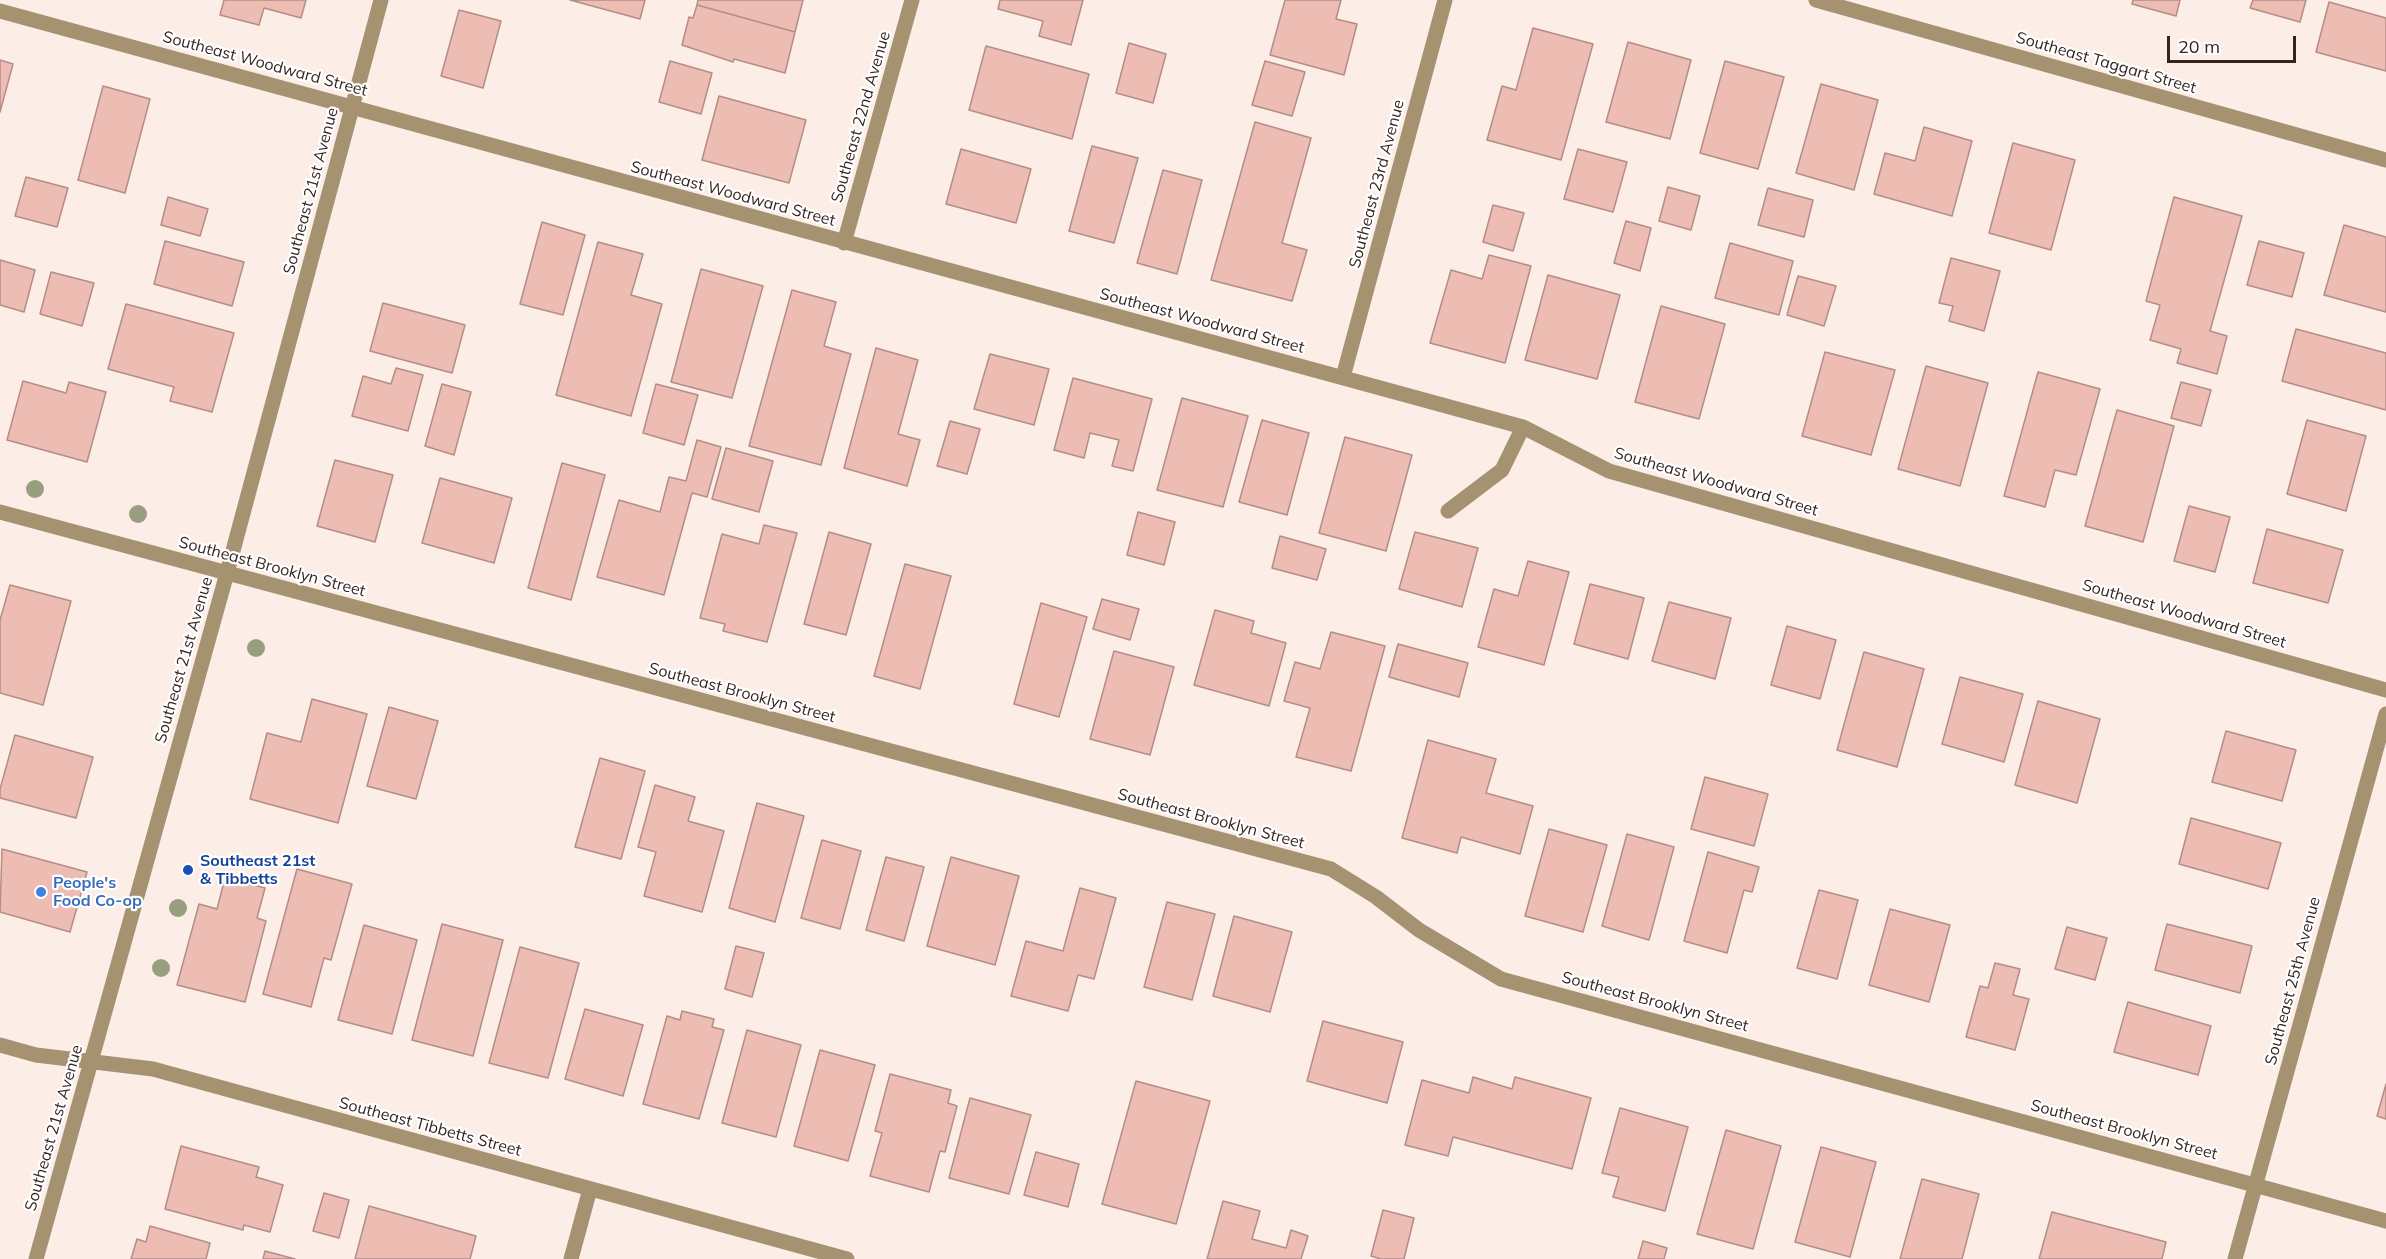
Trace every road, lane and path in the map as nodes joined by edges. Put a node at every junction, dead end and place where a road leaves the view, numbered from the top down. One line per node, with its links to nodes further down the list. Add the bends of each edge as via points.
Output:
1 (381, 0): 6 (street, Southeast 21st Avenue)
2 (912, 0): 8 (street, Southeast 22nd Avenue)
3 (1445, 0): 9 (street, Southeast 23rd Avenue)
4 (1816, 0): 7 (street, Southeast Taggart Street)
5 (0, 11): 6 (street, Southeast Woodward Street)
6 (352, 107): 8 (street, Southeast Woodward Street); 13 (street, Southeast 21st Avenue)
7 (2386, 160)
8 (844, 243): 9 (street, Southeast Woodward Street)
9 (1343, 377): 10 (street, Southeast Woodward Street)
10 (1523, 427): 11 (street, via 1502,470); 14 (street, Southeast Woodward Street, via 1609,471)
11 (1448, 511)
12 (0, 512): 13 (street, Southeast Brooklyn Street)
13 (226, 573): 17 (street, Southeast 21st Avenue); 18 (street, Southeast Brooklyn Street, via 1331,869 1419,930 1501,979)
14 (2386, 690)
15 (2386, 714): 18 (street, Southeast 25th Avenue)
16 (0, 1045): 17 (street, Southeast Tibbetts Street)
17 (91, 1063): 19 (street, Southeast Tibbetts Street, via 153,1069); 21 (street, Southeast 21st Avenue)
18 (2256, 1185): 20 (street, Southeast Brooklyn Street); 24 (street, Southeast 25th Avenue)
19 (590, 1190): 22 (street); 23 (street, Southeast Tibbetts Street)
20 (2386, 1221)
21 (36, 1259)
22 (571, 1259)
23 (847, 1259)
24 (2235, 1259)

